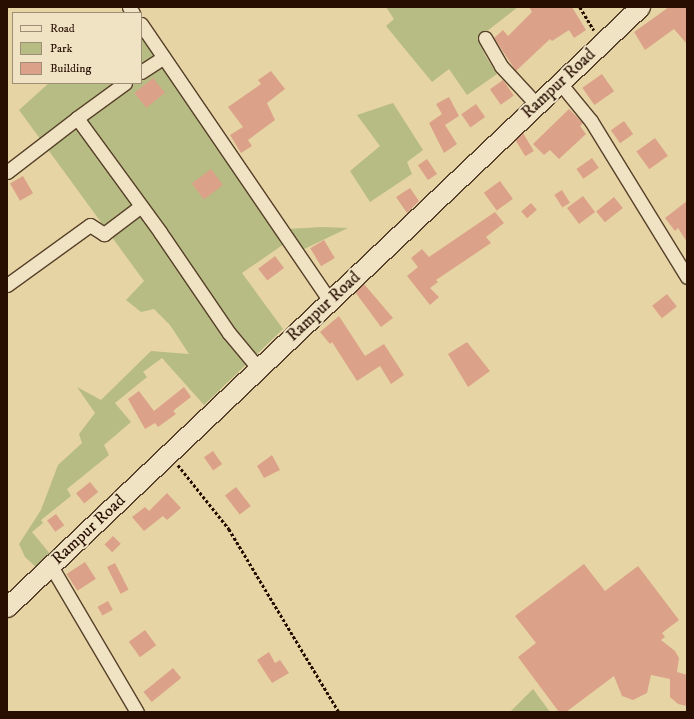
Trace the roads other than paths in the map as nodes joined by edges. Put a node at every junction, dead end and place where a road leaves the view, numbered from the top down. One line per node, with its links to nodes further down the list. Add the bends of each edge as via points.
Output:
1 (640, 7): 6 (main road, Rampur Road)
2 (142, 25): 4 (street)
3 (485, 38): 8 (street, via 501,66)
4 (164, 57): 5 (street); 14 (street)
5 (142, 71)
6 (560, 83): 8 (main road, Rampur Road); 12 (street, via 591,121)
7 (124, 84): 9 (street)
8 (537, 105): 14 (main road, Rampur Road)
9 (77, 118): 10 (street); 11 (street)
10 (7, 172)
11 (141, 206): 13 (street, via 104,234 90,225); 15 (street, via 220,320)
12 (687, 277)
13 (7, 285)
14 (330, 300): 15 (main road, Rampur Road)
15 (259, 369): 16 (main road, Rampur Road)
16 (51, 566): 17 (main road, Rampur Road); 18 (street)
17 (7, 607)
18 (137, 712)

